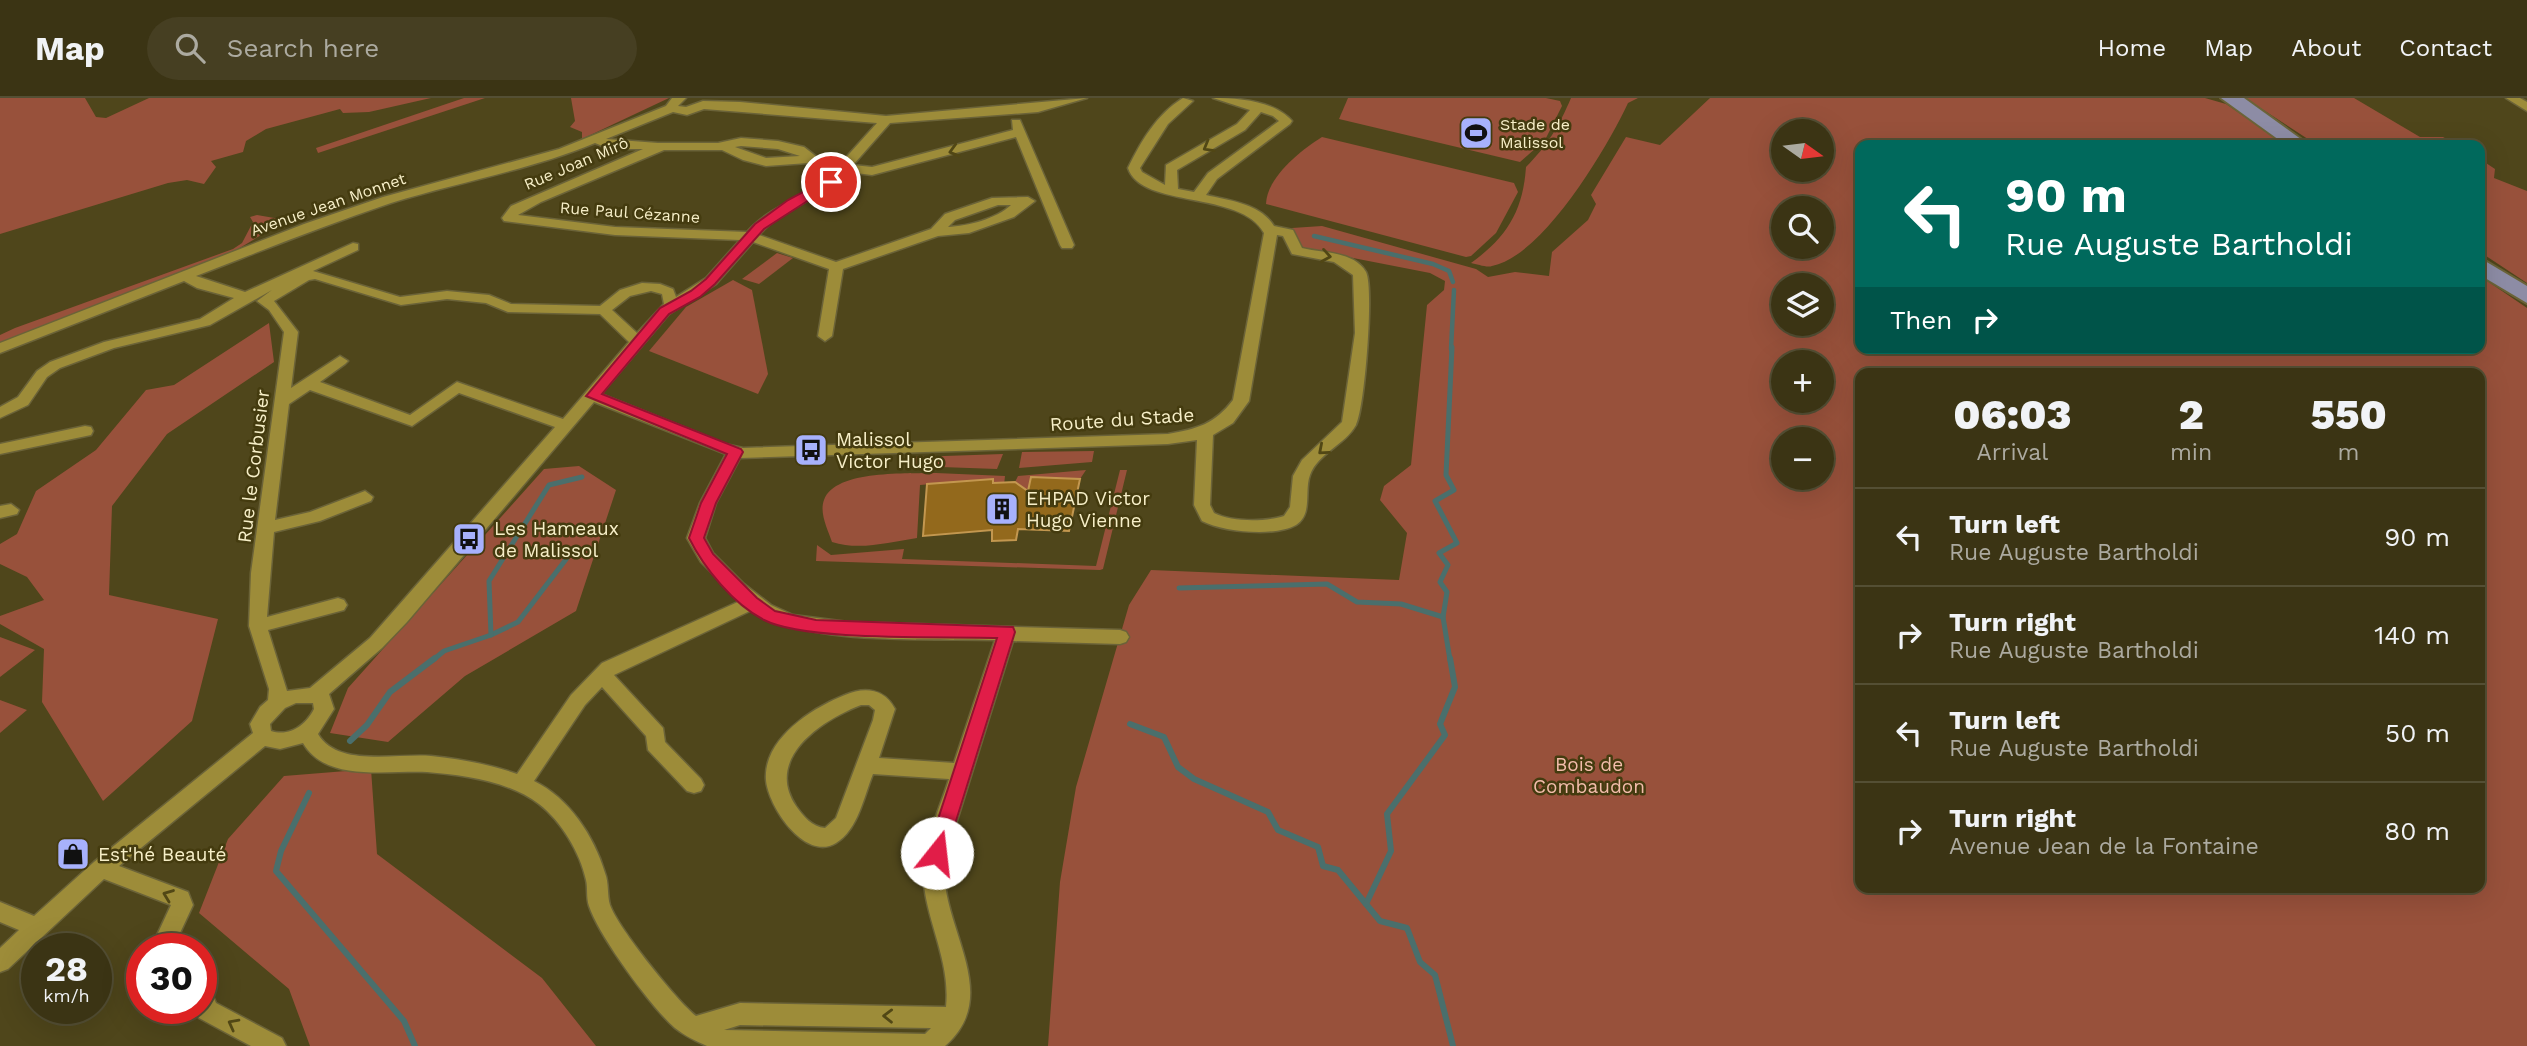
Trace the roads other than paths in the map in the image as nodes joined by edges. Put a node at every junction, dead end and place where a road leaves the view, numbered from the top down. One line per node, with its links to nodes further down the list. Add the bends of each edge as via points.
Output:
1 (1081, 98): 10 (street)
2 (1219, 98): 8 (street)
3 (2231, 98): 14 (main road)
4 (2512, 98): 9 (street)
5 (1187, 101): 19 (street, via 1171,114 1134,168 1142,180)
6 (703, 102): 7 (street, Avenue Jean Monnet, via 687,111); 11 (street)
7 (676, 103): 13 (street, Avenue Jean Monnet)
8 (1259, 107): 19 (street, one-way to 19, via 1241,127 1171,168); 21 (street, via 1283,115 1286,121 1205,182)
9 (2527, 107)
10 (1010, 110): 11 (street); 12 (street)
11 (886, 120): 18 (street)
12 (1020, 132): 18 (street, Rue Joan Mirô, one-way to 18, via 881,171); 20 (street)
13 (596, 139): 15 (street, Rue Joan Mirô, via 610,145); 29 (street, Avenue Jean Monnet, via 355,211)
14 (2293, 140)
15 (662, 146): 16 (street, Rue Joan Mirô); 22 (street, Rue Joan Mirô, via 536,199)
16 (726, 147): 17 (street, Rue Joan Mirô, via 760,162); 17 (street, Rue Joan Mirô, via 741,142 778,145 800,150)
17 (808, 159): 18 (street, Rue Joan Mirô)
18 (844, 168): 24 (street, via 831,182 776,214)
19 (1172, 191): 21 (street)
20 (1045, 197): 25 (street); 27 (street, via 964,230 936,232)
21 (1198, 197): 23 (street, via 1249,212 1264,219)
22 (509, 218): 24 (street, Rue Paul Cézanne, via 615,231)
23 (1271, 229): 44 (street, Route du Stade, via 1241,401 1227,419); 44 (street, one-way to 44, via 1288,233 1297,251 1340,259 1360,274 1362,332 1350,422 1305,467 1298,510 1293,519 1278,526 1222,524 1208,517 1202,505)
24 (750, 236): 27 (street, Rue Paul Cézanne); 32 (street, via 711,281)
25 (1067, 245)
26 (353, 247): 31 (street)
27 (836, 267): 34 (street)
28 (2485, 268): 30 (main road)
29 (185, 276): 31 (street); 36 (street, Avenue Jean Monnet)
30 (2527, 296)
31 (246, 297): 41 (street, via 200,324 109,345 55,365 42,374 23,401)
32 (672, 306): 33 (street, via 668,292 651,286 628,290); 35 (street)
33 (604, 310): 35 (street); 40 (street, Rue le Corbusier, via 508,308 489,299 447,295 398,300 306,276 264,301 274,307 291,332)
34 (825, 336)
35 (638, 342): 39 (street)
36 (0, 348)
37 (341, 361): 38 (street)
38 (309, 384): 40 (street); 42 (street, via 412,421 457,387)
39 (593, 396): 42 (street); 46 (street)
40 (282, 402): 48 (street, Rue le Corbusier)
41 (0, 413)
42 (567, 426): 55 (street, via 392,626)
43 (85, 431): 45 (street)
44 (1205, 433): 46 (street, Route du Stade, via 1078,443)
45 (0, 449)
46 (735, 452): 49 (street, via 708,503 696,538 707,558)
47 (365, 496): 48 (street, via 314,517)
48 (266, 528): 51 (street, Rue le Corbusier)
49 (751, 603): 52 (street, via 770,616 803,625); 54 (street, via 622,660)
50 (338, 605): 51 (street)
51 (258, 626): 56 (street, Rue le Corbusier, via 278,689)
52 (1007, 632): 53 (street); 60 (street)
53 (1119, 637)
54 (602, 674): 61 (street, via 578,700); 62 (street, via 656,734 655,744)
55 (314, 695): 56 (street); 57 (street, via 324,709)
56 (278, 703): 58 (street, via 263,717)
57 (306, 732): 58 (street, via 276,741); 61 (street, via 317,749 331,757 361,763 429,764)
58 (262, 736): 63 (street)
59 (867, 765): 59 (street, via 844,823 829,837 805,831 777,792 775,774 796,734 820,713 860,697 871,697 885,709); 60 (street)
60 (960, 772): 61 (street, via 933,872 961,997 956,1018 944,1036 929,1045 734,1044 714,1039 681,1018 610,927 584,846 548,799)
61 (522, 783)
62 (695, 785)
63 (100, 868): 65 (street); 66 (street, one-way to 63, via 180,900)
64 (0, 912): 65 (street)
65 (37, 927): 67 (street)
66 (169, 933)
67 (0, 962)
68 (217, 1015): 69 (street, one-way to 68)
69 (274, 1046)

